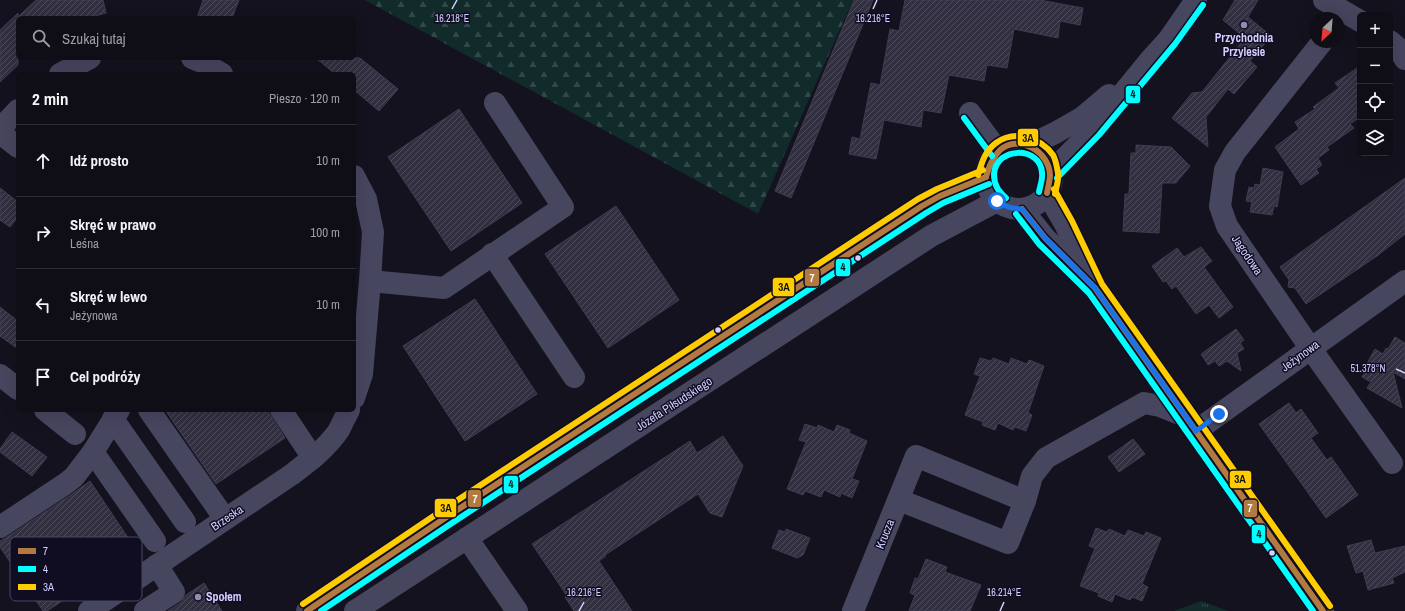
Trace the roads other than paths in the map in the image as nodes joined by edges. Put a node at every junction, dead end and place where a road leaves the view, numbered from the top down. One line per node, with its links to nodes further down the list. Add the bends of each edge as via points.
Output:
1 (1196, 0): 6 (street, via 1169,39)
2 (1324, 0): 3 (street)
3 (1348, 18)
4 (1393, 44): 7 (street)
5 (1317, 48): 29 (street, Jagodowa, via 1235,152 1225,170 1220,206 1226,226)
6 (1151, 59): 18 (street, via 1083,117); 22 (street)
7 (1405, 59)
8 (86, 60): 10 (street)
9 (197, 60): 11 (street)
10 (64, 72)
11 (219, 72)
12 (495, 103): 25 (street, via 563,207)
13 (16, 112): 15 (street)
14 (970, 114): 19 (street)
15 (0, 128)
16 (0, 133): 17 (street)
17 (16, 145)
18 (1030, 146): 19 (street, via 1008,145); 22 (street, via 1038,150 1049,163)
19 (998, 151): 20 (street, via 991,158)
20 (986, 177): 23 (street, via 987,186); 58 (street, via 922,206)
21 (356, 180): 26 (street, via 366,199 373,232)
22 (1049, 182): 24 (street, via 1040,201); 28 (street, via 1065,224)
23 (997, 201): 24 (street, via 1013,209); 51 (street, Józefa Piłsudskiego, via 931,236)
24 (1022, 209): 28 (street, via 1045,238)
25 (492, 254): 26 (street, via 444,288); 32 (street)
26 (370, 280): 34 (street, via 362,374)
27 (1405, 281): 29 (street, Jeżynowa)
28 (1095, 288): 30 (street)
29 (1311, 349): 41 (street, Jeżynowa); 45 (street, Jagodowa)
30 (1144, 358): 35 (street); 41 (street)
31 (0, 375): 33 (street)
32 (574, 377)
33 (16, 387)
34 (356, 392)
35 (1144, 403): 41 (street, via 1160,406); 47 (street, via 1046,458 1032,476)
36 (48, 412): 42 (street)
37 (150, 412): 48 (street)
38 (348, 412): 44 (street, Brzeska, via 338,430)
39 (289, 414): 44 (street)
40 (116, 415): 43 (street); 49 (street)
41 (1191, 424): 62 (street)
42 (75, 434)
43 (93, 452): 50 (street, via 65,484); 52 (street)
44 (313, 458): 48 (street, Brzeska)
45 (1392, 462)
46 (899, 500): 47 (street, via 1008,543); 47 (street, Krucza, via 916,456); 61 (street, Krucza)
47 (1025, 501)
48 (225, 519): 53 (street, Brzeska)
49 (185, 522)
50 (0, 527)
51 (467, 538): 59 (street, Józefa Piłsudskiego); 60 (street)
52 (155, 541)
53 (157, 565): 54 (street, Brzeska); 57 (street, via 174,592)
54 (142, 575)
55 (104, 601): 56 (street, Brzeska)
56 (89, 611)
57 (145, 611)
58 (307, 611)
59 (354, 611)
60 (517, 611)
61 (854, 611)
62 (1323, 611)

